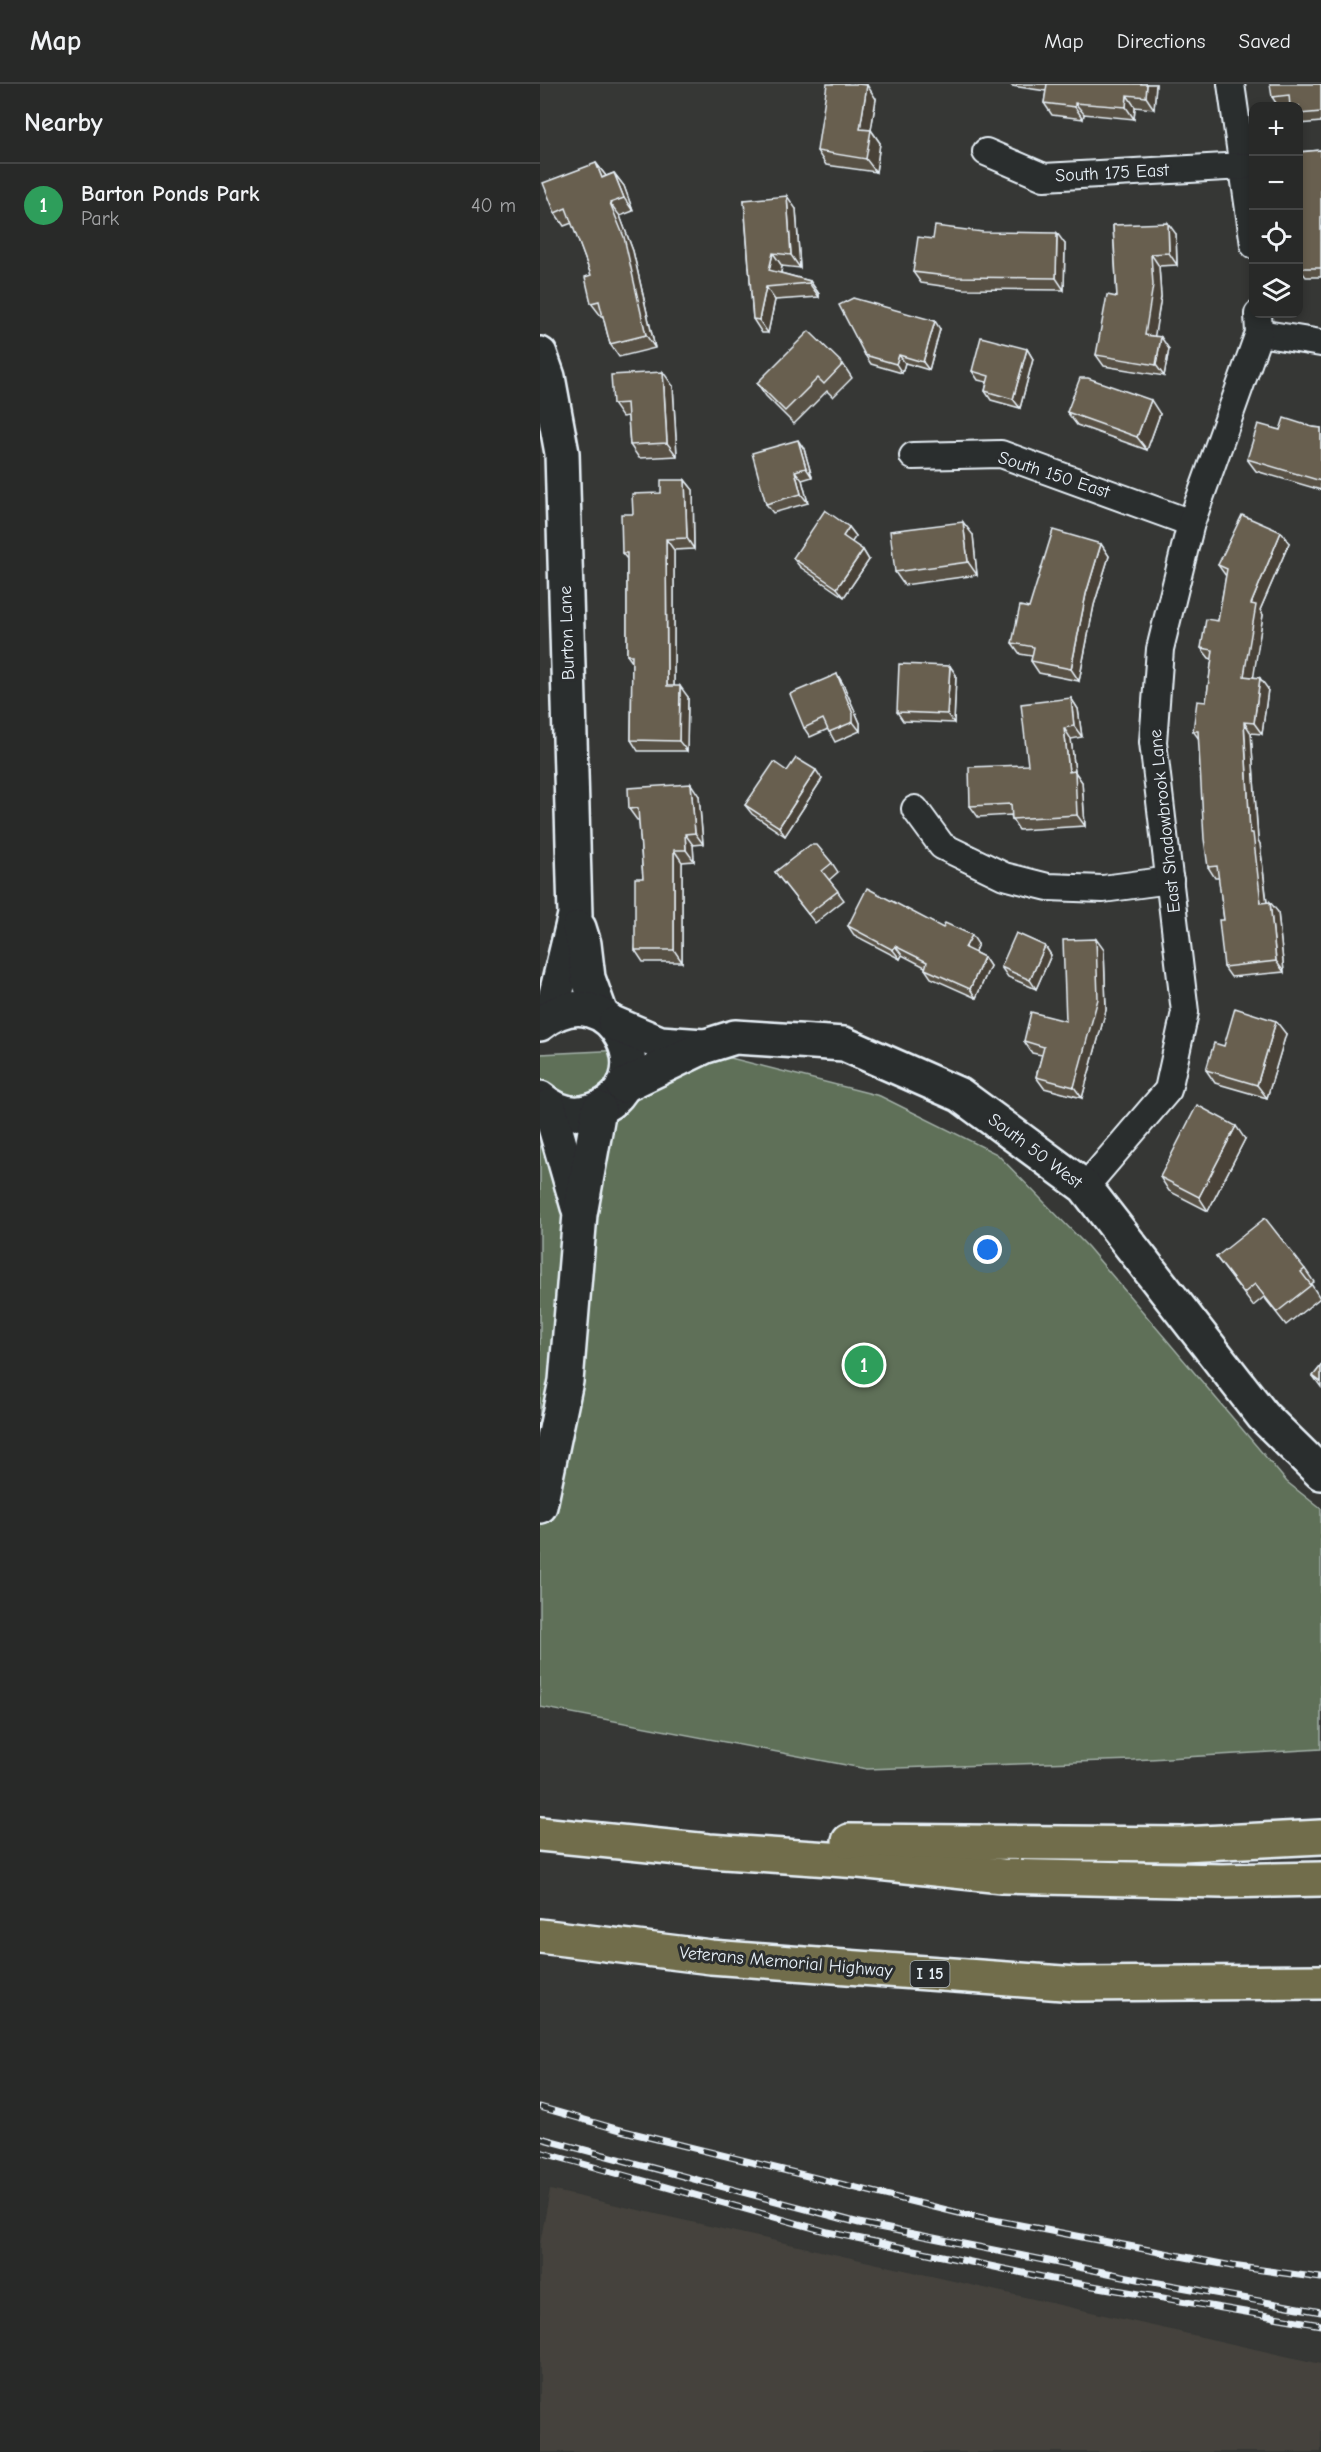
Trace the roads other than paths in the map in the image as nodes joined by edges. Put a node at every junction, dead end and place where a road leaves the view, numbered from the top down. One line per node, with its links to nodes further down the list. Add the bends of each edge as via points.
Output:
1 (1231, 84): 3 (street)
2 (986, 153): 3 (street, South 175 East, via 1044,177)
3 (1244, 166): 4 (street)
4 (1250, 210)
5 (1258, 323): 6 (street); 9 (street, East Shadowbrook Lane)
6 (1321, 343)
7 (540, 354): 12 (street, Burton Lane, via 562,453)
8 (913, 456): 9 (street, South 150 East, via 1000,454)
9 (1191, 523): 11 (street, East Shadowbrook Lane, via 1160,649 1153,742)
10 (915, 809): 11 (street, via 942,846 1004,876 1048,887 1103,889)
11 (1170, 880): 19 (street, East Shadowbrook Lane, via 1185,1012 1168,1090)
12 (575, 915): 13 (street, Burton Lane, via 588,978); 14 (street, Burton Lane)
13 (608, 1019): 14 (street, South 50 West, via 586,1009 568,1009); 15 (street, South 50 West, via 660,1043); 16 (street, Burton Lane, via 624,1038 629,1054 629,1071)
14 (546, 1020)
15 (706, 1046): 16 (street, South 50 West); 19 (street, South 50 West, via 735,1037 844,1044 960,1095)
16 (623, 1086): 18 (street, via 613,1100)
17 (544, 1102): 18 (street, via 565,1112 583,1114); 20 (street)
18 (599, 1109): 20 (street)
19 (1085, 1187): 21 (street, South 50 West, via 1263,1416)
20 (580, 1214): 22 (street, via 566,1381)
21 (1321, 1473)
22 (540, 1506)
23 (553, 1835): 24 (highway, via 1183,1844); 25 (highway, via 1002,1876)
24 (1321, 1837)
25 (1321, 1879)
26 (540, 1936): 27 (highway, Veterans Memorial Highway / I 15, via 711,1958 1076,1984)
27 (1321, 1982)

